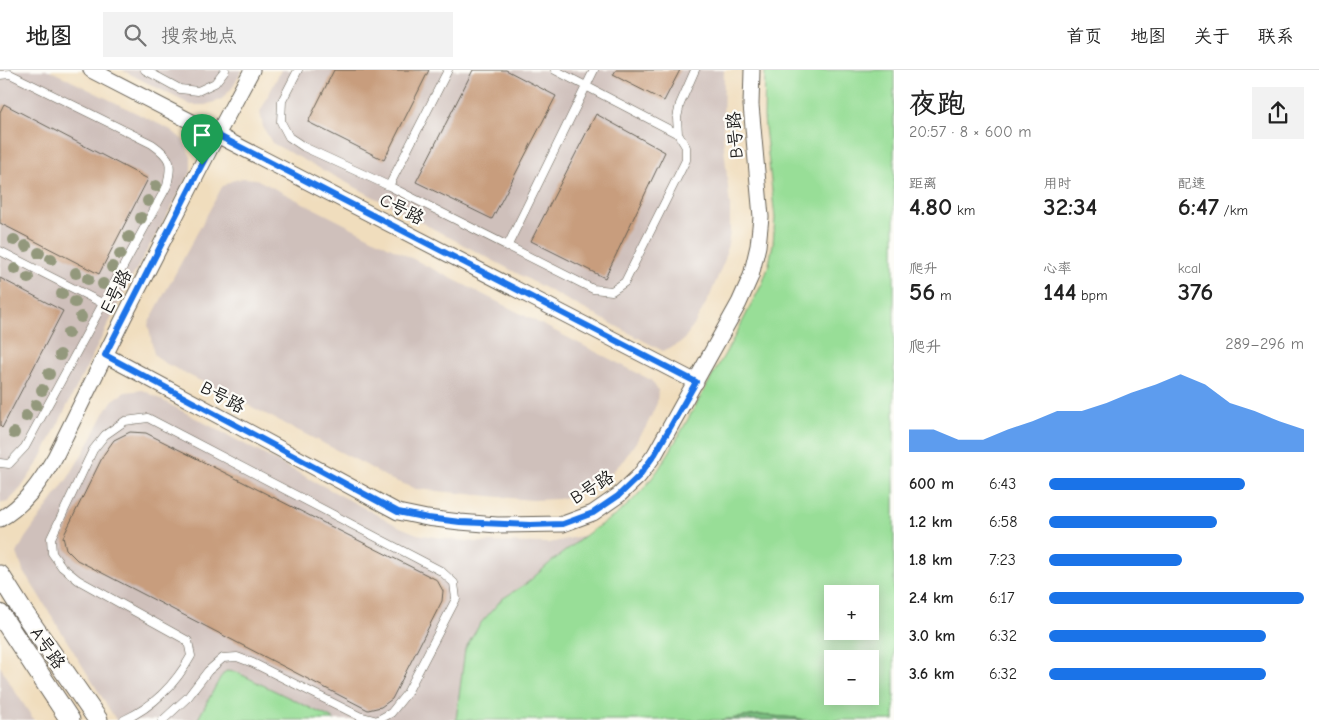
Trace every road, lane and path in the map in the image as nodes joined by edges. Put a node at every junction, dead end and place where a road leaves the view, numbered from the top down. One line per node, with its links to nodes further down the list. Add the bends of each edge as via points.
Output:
1 (91, 70): 14 (street, C号路)
2 (144, 70): 3 (lane, via 180,89 198,91 215,83)
3 (225, 70)
4 (252, 70): 14 (street, E号路)
5 (298, 70): 15 (lane, via 282,101 281,122 289,137)
6 (448, 70): 15 (lane)
7 (555, 70): 12 (lane)
8 (594, 70): 12 (lane)
9 (695, 70): 13 (lane, via 680,104)
10 (752, 70): 20 (street, B号路, via 751,105 761,217 758,246 751,276 739,303)
11 (0, 75): 18 (lane, via 10,74 152,144 164,153 171,167 168,186)
12 (586, 86): 13 (lane); 16 (lane)
13 (678, 134): 16 (lane, via 686,147 686,160 625,282 612,291 593,290)
14 (217, 135): 19 (street, E号路); 20 (street, C号路)
15 (389, 186): 16 (lane)
16 (507, 246)
17 (0, 250): 18 (lane)
18 (104, 304): 21 (lane, via 25,447 9,464)
19 (105, 355): 20 (street, B号路, via 398,512 497,524 563,524 593,513 618,496 639,476 655,454); 22 (street, E号路, via 48,470 28,496)
20 (696, 382)
21 (0, 463)
22 (0, 519)
23 (0, 576): 27 (street, A号路)
24 (0, 614): 26 (street, A号路)
25 (392, 716): 28 (lane, via 456,599 454,583 441,571 148,418 125,421 105,435 94,450 51,538 52,553 62,567 78,580 188,642 191,656 184,670 150,704); 30 (lane)
26 (70, 720)
27 (98, 720)
28 (124, 720)
29 (163, 720): 30 (lane, via 223,658 237,657 359,716)
30 (376, 720)

